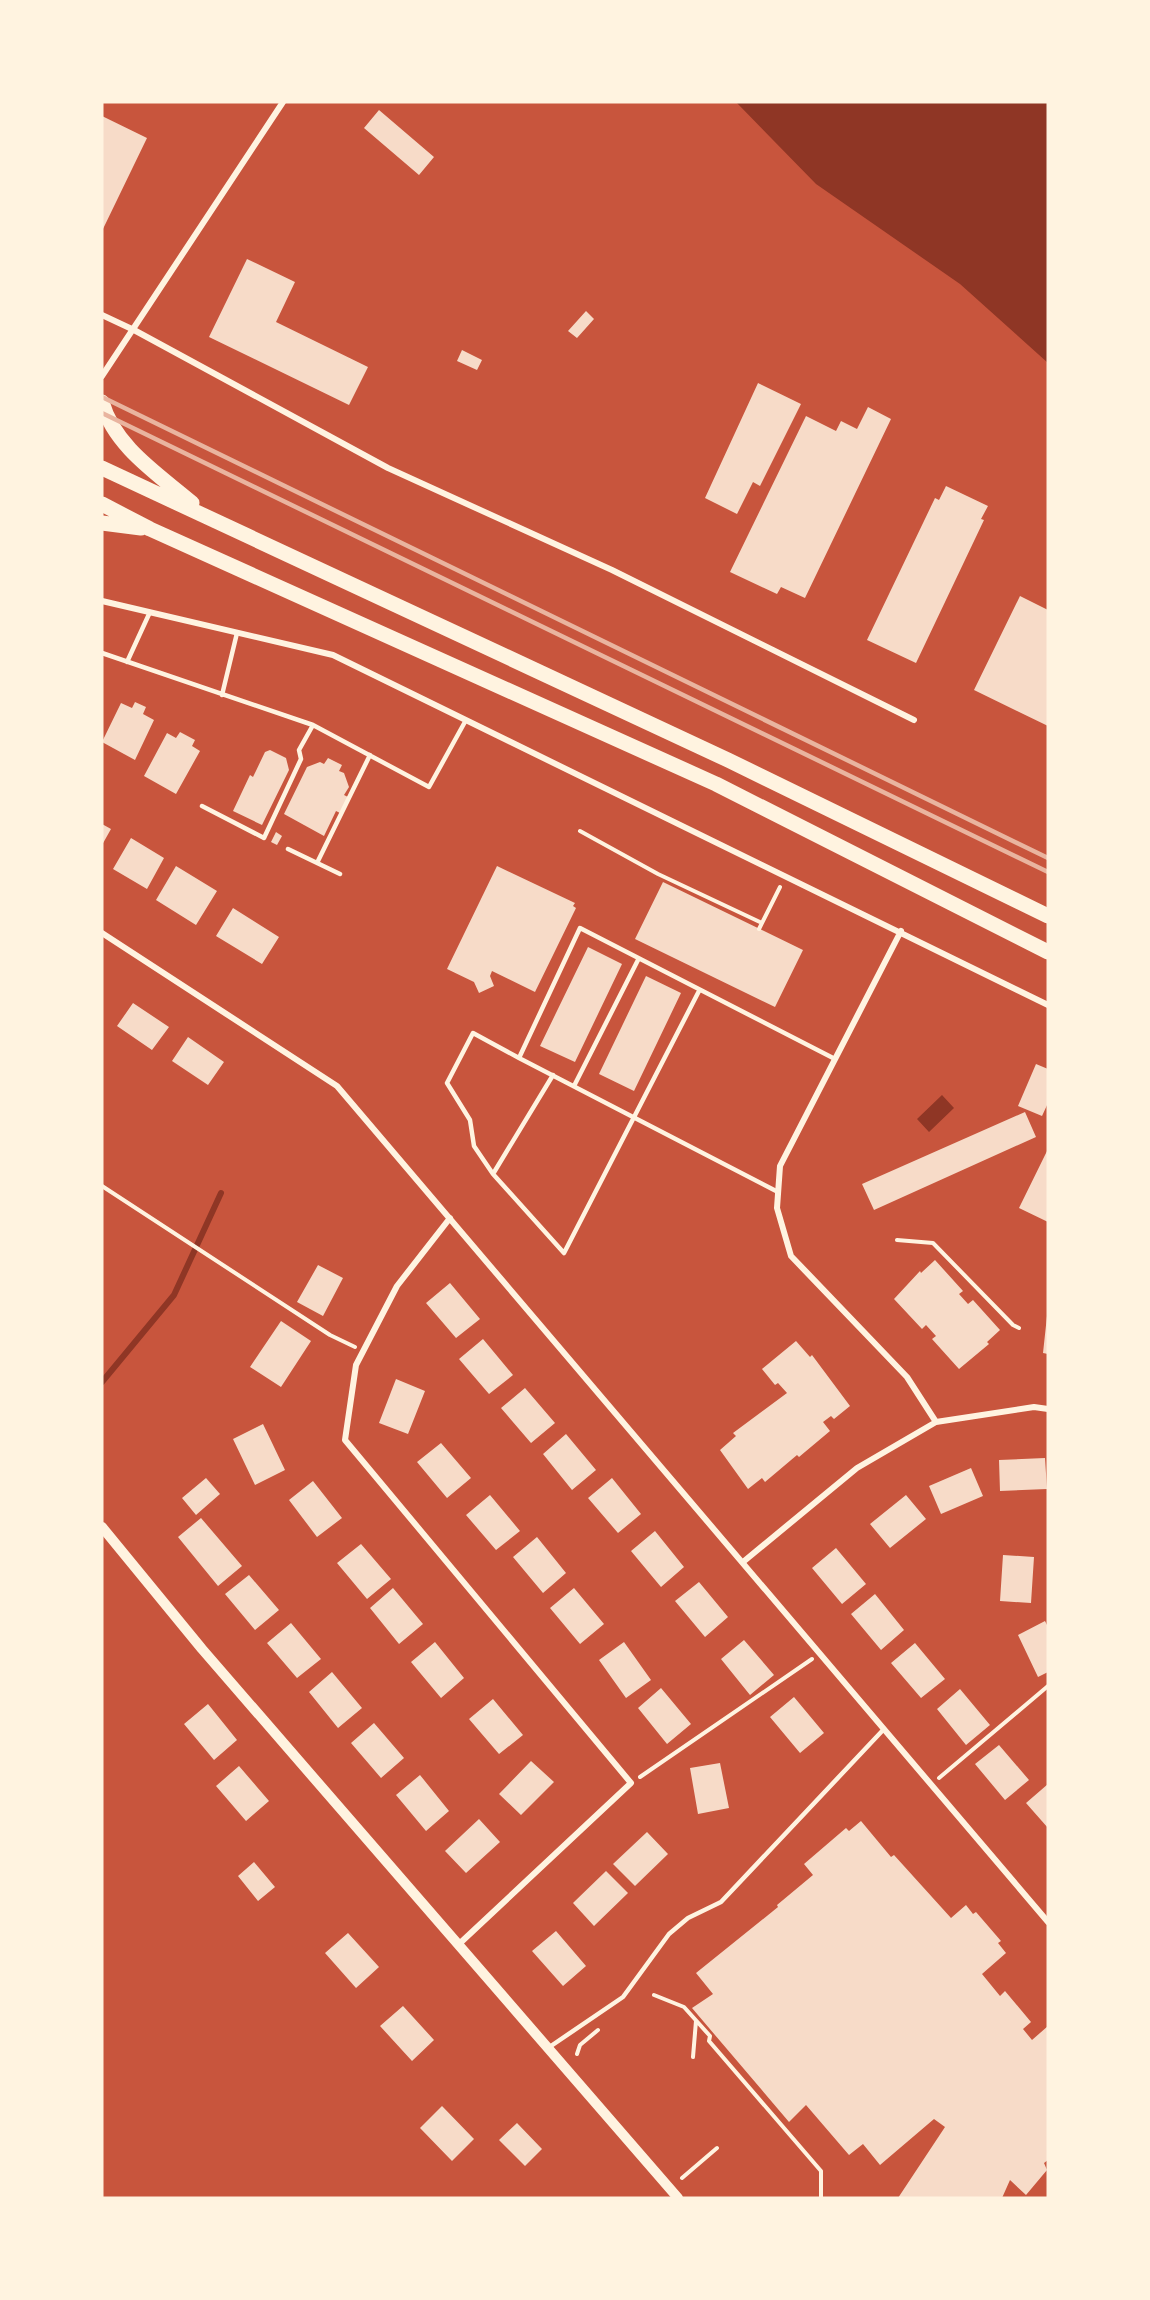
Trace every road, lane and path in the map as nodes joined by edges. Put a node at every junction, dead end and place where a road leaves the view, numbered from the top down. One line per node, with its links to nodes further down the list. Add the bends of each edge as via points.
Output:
1 (283, 102): 3 (street)
2 (102, 315): 3 (street)
3 (134, 330): 4 (street); 18 (street, via 388,468 612,570)
4 (102, 376)
5 (102, 402): 8 (highway, via 109,424 125,444)
6 (102, 468): 8 (highway)
7 (102, 504): 10 (highway)
8 (203, 513): 27 (highway)
9 (102, 523): 10 (highway)
10 (150, 530): 32 (highway, via 716,784)
11 (102, 601): 12 (street)
12 (150, 612): 13 (street); 15 (lane)
13 (237, 633): 16 (lane); 17 (street, via 333,655)
14 (102, 653): 15 (lane)
15 (127, 662): 16 (lane)
16 (222, 695): 19 (lane)
17 (466, 720): 20 (lane, via 429,787); 26 (street)
18 (914, 720)
19 (313, 724): 20 (lane); 21 (lane, via 264,838)
20 (370, 755): 24 (lane)
21 (202, 806)
22 (580, 831): 28 (path, via 658,874)
23 (288, 849): 24 (lane)
24 (317, 863): 25 (lane)
25 (340, 874)
26 (786, 876): 28 (path); 30 (street)
27 (1048, 916)
28 (762, 923): 29 (path)
29 (759, 929)
30 (901, 931): 35 (street); 37 (street)
31 (102, 933): 44 (street, via 337,1086)
32 (1048, 952)
33 (638, 960): 34 (lane); 36 (lane, via 580,928); 39 (lane)
34 (699, 991): 37 (lane); 40 (lane)
35 (1048, 1005)
36 (519, 1058): 38 (lane); 41 (lane, via 472,1033 447,1083 470,1120 474,1146)
37 (835, 1059): 43 (street, via 780,1166)
38 (554, 1075): 39 (lane); 41 (lane)
39 (574, 1086): 40 (lane)
40 (636, 1118): 41 (lane, via 564,1253); 43 (lane)
41 (493, 1174)
42 (102, 1186): 47 (path, via 330,1335)
43 (778, 1192): 49 (street, via 777,1208 791,1256 907,1377)
44 (450, 1218): 47 (street, via 397,1286); 51 (street)
45 (897, 1240): 46 (path, via 933,1243)
46 (1019, 1328)
47 (363, 1352): 55 (street, via 356,1365 345,1440)
48 (1048, 1409): 49 (street, via 1034,1407)
49 (936, 1422): 51 (street, via 857,1468)
50 (102, 1527): 58 (street)
51 (743, 1562): 52 (street)
52 (820, 1653): 54 (street); 55 (path)
53 (1048, 1686): 56 (path)
54 (884, 1729): 56 (street); 62 (lane, via 721,1902 688,1918 669,1934 623,1997)
55 (631, 1782): 58 (street)
56 (931, 1784): 57 (street)
57 (1048, 1922)
58 (458, 1946): 62 (street)
59 (654, 1995): 60 (path, via 684,2007)
60 (696, 2021): 64 (path); 68 (path, via 821,2171)
61 (603, 2026): 63 (path, via 580,2045)
62 (548, 2049): 67 (street)
63 (577, 2054)
64 (693, 2057)
65 (717, 2148): 66 (path)
66 (682, 2178)
67 (678, 2198)
68 (821, 2198)

